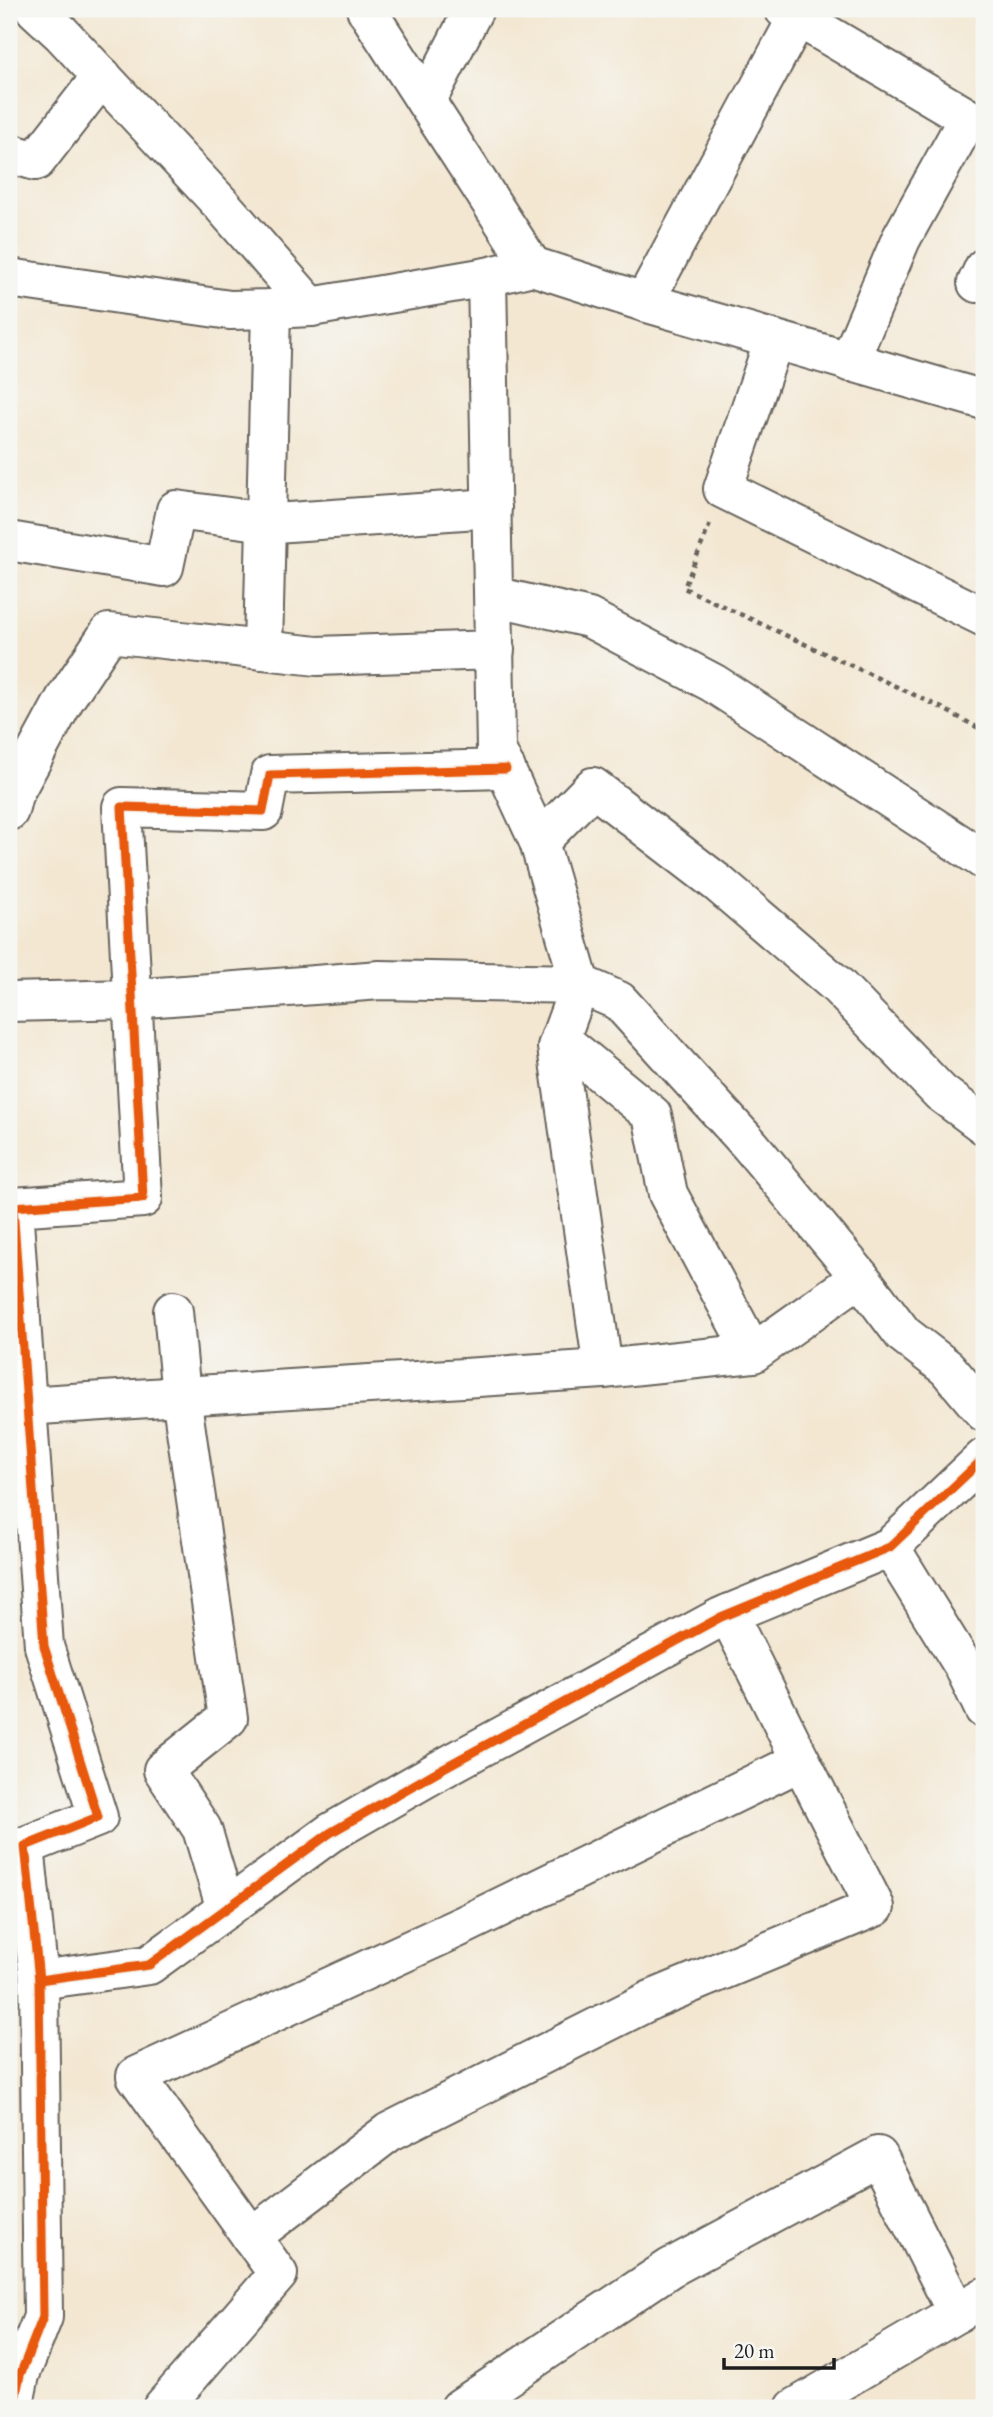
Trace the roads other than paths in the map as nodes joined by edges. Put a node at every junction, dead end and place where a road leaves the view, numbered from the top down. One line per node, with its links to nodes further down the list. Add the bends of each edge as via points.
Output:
1 (35, 9): 5 (street)
2 (366, 9): 6 (street)
3 (474, 9): 6 (street)
4 (795, 11): 11 (street); 15 (street, via 968,118 901,239)
5 (102, 76): 7 (street, via 36,161); 12 (street)
6 (426, 102): 8 (street)
7 (9, 153)
8 (532, 266): 9 (street); 11 (street)
9 (487, 277): 12 (street); 17 (street)
10 (9, 278): 13 (street, via 230,310)
11 (644, 302): 14 (street)
12 (311, 307): 13 (street)
13 (271, 309): 18 (street)
14 (774, 340): 15 (street); 21 (street, via 723,489)
15 (849, 362): 16 (street)
16 (984, 400)
17 (492, 508): 18 (street); 20 (street)
18 (268, 522): 19 (street, via 176,510 164,568); 22 (street)
19 (9, 541)
20 (494, 596): 23 (street); 27 (street, via 589,618 713,683)
21 (984, 617)
22 (263, 650): 23 (street, via 317,656); 25 (street, via 109,633 65,699 13,794)
23 (495, 650): 24 (street, via 496,749)
24 (506, 769): 26 (street); 29 (street, via 270,775 263,811 122,807)
25 (9, 811)
26 (539, 842): 28 (street); 32 (street, via 593,787 719,884 837,985 941,1093)
27 (984, 860)
28 (580, 985): 29 (street, via 380,980); 31 (street); 33 (street, via 619,1001 750,1145)
29 (132, 999): 30 (street); 38 (street, via 143,1198 13,1207)
30 (9, 1002)
31 (560, 1039): 35 (street, via 652,1115 668,1194); 36 (street, via 557,1047)
32 (984, 1125)
33 (860, 1277): 35 (street); 39 (street, via 903,1335 947,1368)
34 (173, 1311): 37 (street)
35 (753, 1353): 36 (street)
36 (603, 1369): 37 (street)
37 (181, 1396): 38 (street); 45 (street, via 228,1718 163,1770 202,1829)
38 (18, 1406): 46 (street, via 44,1646 98,1817 25,1846)
39 (984, 1412)
40 (984, 1458): 41 (street)
41 (890, 1546): 42 (street); 43 (street, via 964,1667)
42 (728, 1614): 44 (street); 45 (street, via 330,1833)
43 (984, 1709)
44 (801, 1761): 47 (street, via 875,1907 651,2000 389,2132); 47 (street, via 466,1924 136,2076)
45 (226, 1909): 46 (street, via 149,1965)
46 (39, 1980): 49 (street, via 43,2318 20,2375)
47 (251, 2237): 50 (street, via 278,2274)
48 (970, 2305): 51 (street, via 878,2156 670,2268); 52 (street)
49 (13, 2408)
50 (162, 2408)
51 (460, 2408)
52 (795, 2408)

